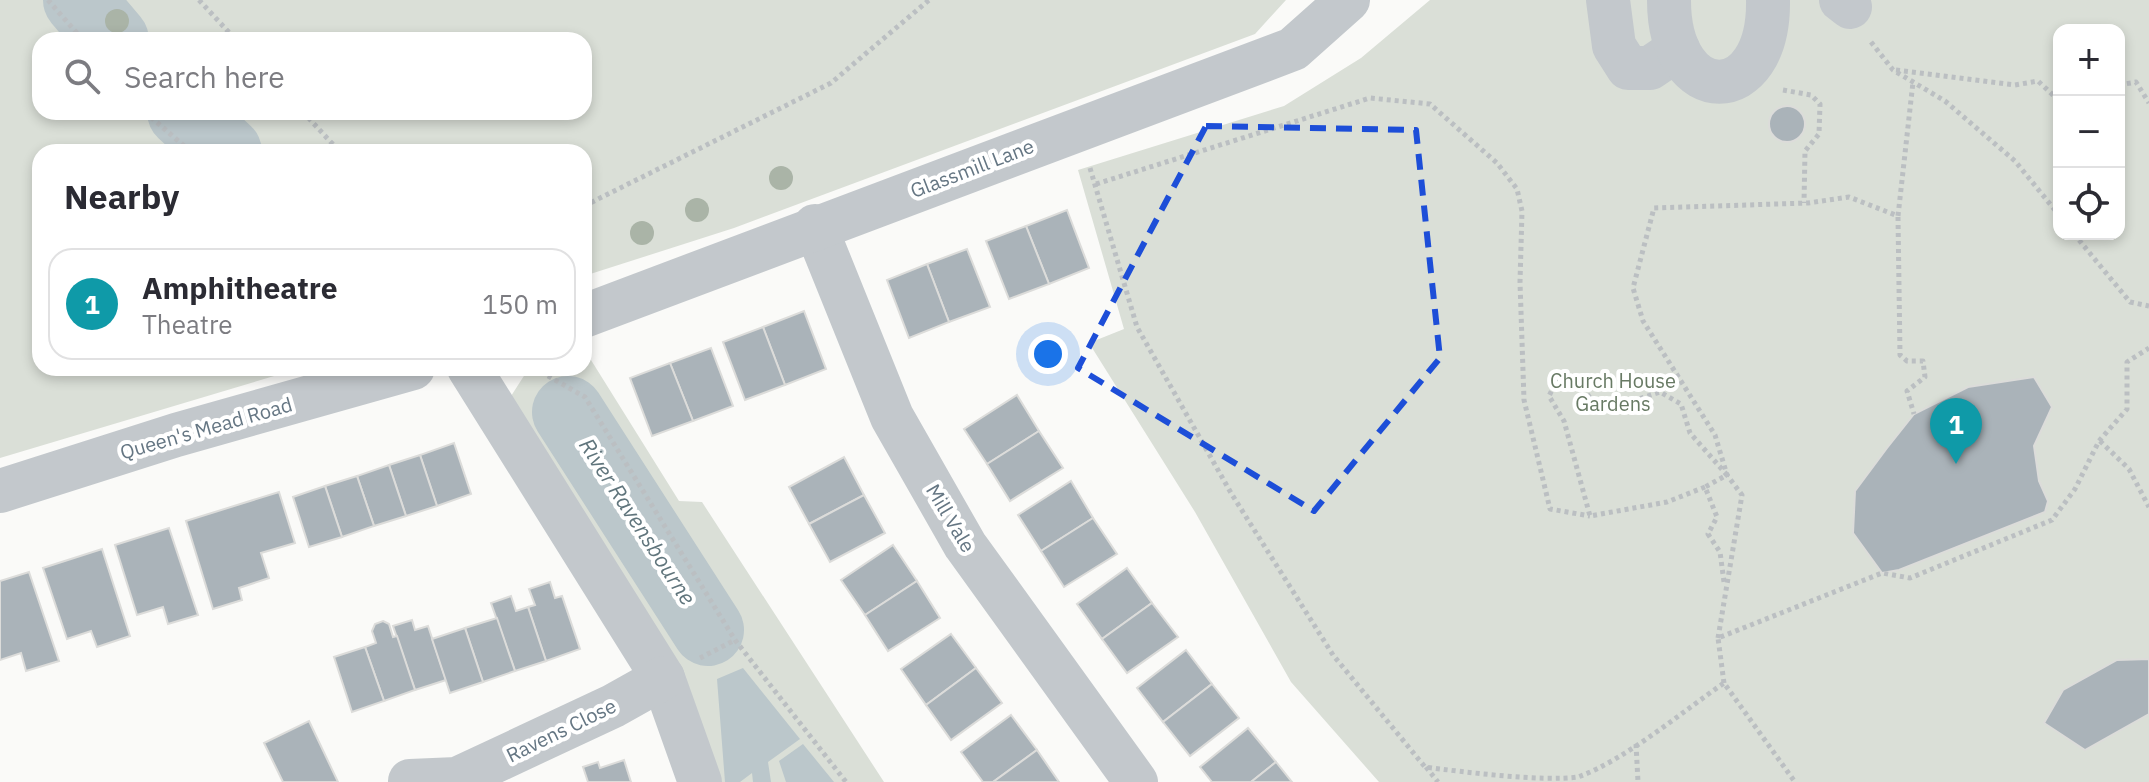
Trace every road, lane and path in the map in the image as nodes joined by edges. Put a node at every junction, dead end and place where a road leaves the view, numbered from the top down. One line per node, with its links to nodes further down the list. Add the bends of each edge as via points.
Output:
1 (48, 0): 9 (path)
2 (199, 0): 10 (path)
3 (929, 0): 24 (path, via 831,83)
4 (1348, 0): 20 (street, Glassmill Lane, via 1293,49)
5 (1608, 0): 11 (street, via 1614,46 1628,68 1650,68)
6 (1669, 0): 11 (street)
7 (1768, 0): 12 (street, via 1763,41)
8 (1845, 4): 13 (path)
9 (76, 32)
10 (229, 32)
11 (1678, 49): 12 (street, via 1713,83 1729,81)
12 (1747, 68): 25 (path, via 1765,87 1811,95 1820,104 1819,134 1805,151)
13 (1893, 70): 14 (path); 16 (path, via 2015,85 2038,81)
14 (1913, 82): 26 (path, via 1945,101 2015,161); 27 (path)
15 (2125, 84): 17 (path, via 2136,82)
16 (2053, 95)
17 (2149, 103)
18 (154, 120): 21 (path)
19 (310, 120): 22 (path)
20 (1075, 129): 23 (path); 28 (street, Glassmill Lane)
21 (182, 144)
22 (333, 144)
23 (1096, 184): 42 (path, via 1370,98 1430,104 1497,163 1517,189 1522,211 1524,400 1550,509); 48 (path, via 1137,327 1231,493 1333,655)
24 (592, 202)
25 (1804, 203): 27 (path, via 1849,197); 38 (path, via 1654,208 1633,288 1643,321 1715,435)
26 (2053, 208)
27 (1898, 216): 36 (path, via 1900,355 1907,361 1923,361 1925,377 1907,391)
28 (815, 226): 31 (street, Glassmill Lane); 52 (street, Mill Vale, via 892,417 965,545)
29 (2079, 240): 30 (path, via 2130,302)
30 (2149, 306)
31 (592, 313)
32 (2149, 348): 37 (path, via 2127,362 2127,409)
33 (385, 376): 40 (street, Queen's Mead Road)
34 (474, 376): 45 (street)
35 (548, 376): 51 (path, via 585,397 735,640)
36 (1914, 414)
37 (2099, 441): 41 (path, via 2129,469); 44 (path, via 2052,520 1910,578 1882,573)
38 (1727, 475): 39 (path); 42 (path, via 1690,433 1681,404 1660,392 1600,412 1581,385 1559,376 1549,396 1564,421); 43 (path, via 1742,495)
39 (1705, 487): 42 (path, via 1667,502); 43 (path, via 1717,517 1708,534 1720,552)
40 (0, 491)
41 (2149, 507)
42 (1590, 516)
43 (1725, 587): 44 (path)
44 (1718, 638): 46 (path)
45 (663, 678): 49 (street, Ravens Close, via 457,779); 50 (street)
46 (1724, 683): 47 (path); 55 (path)
47 (1636, 744): 48 (path, via 1577,777 1513,780); 54 (path)
48 (1425, 767): 53 (path)
49 (410, 781)
50 (700, 782)
51 (846, 782)
52 (1136, 782)
53 (1438, 782)
54 (1638, 782)
55 (1795, 782)

